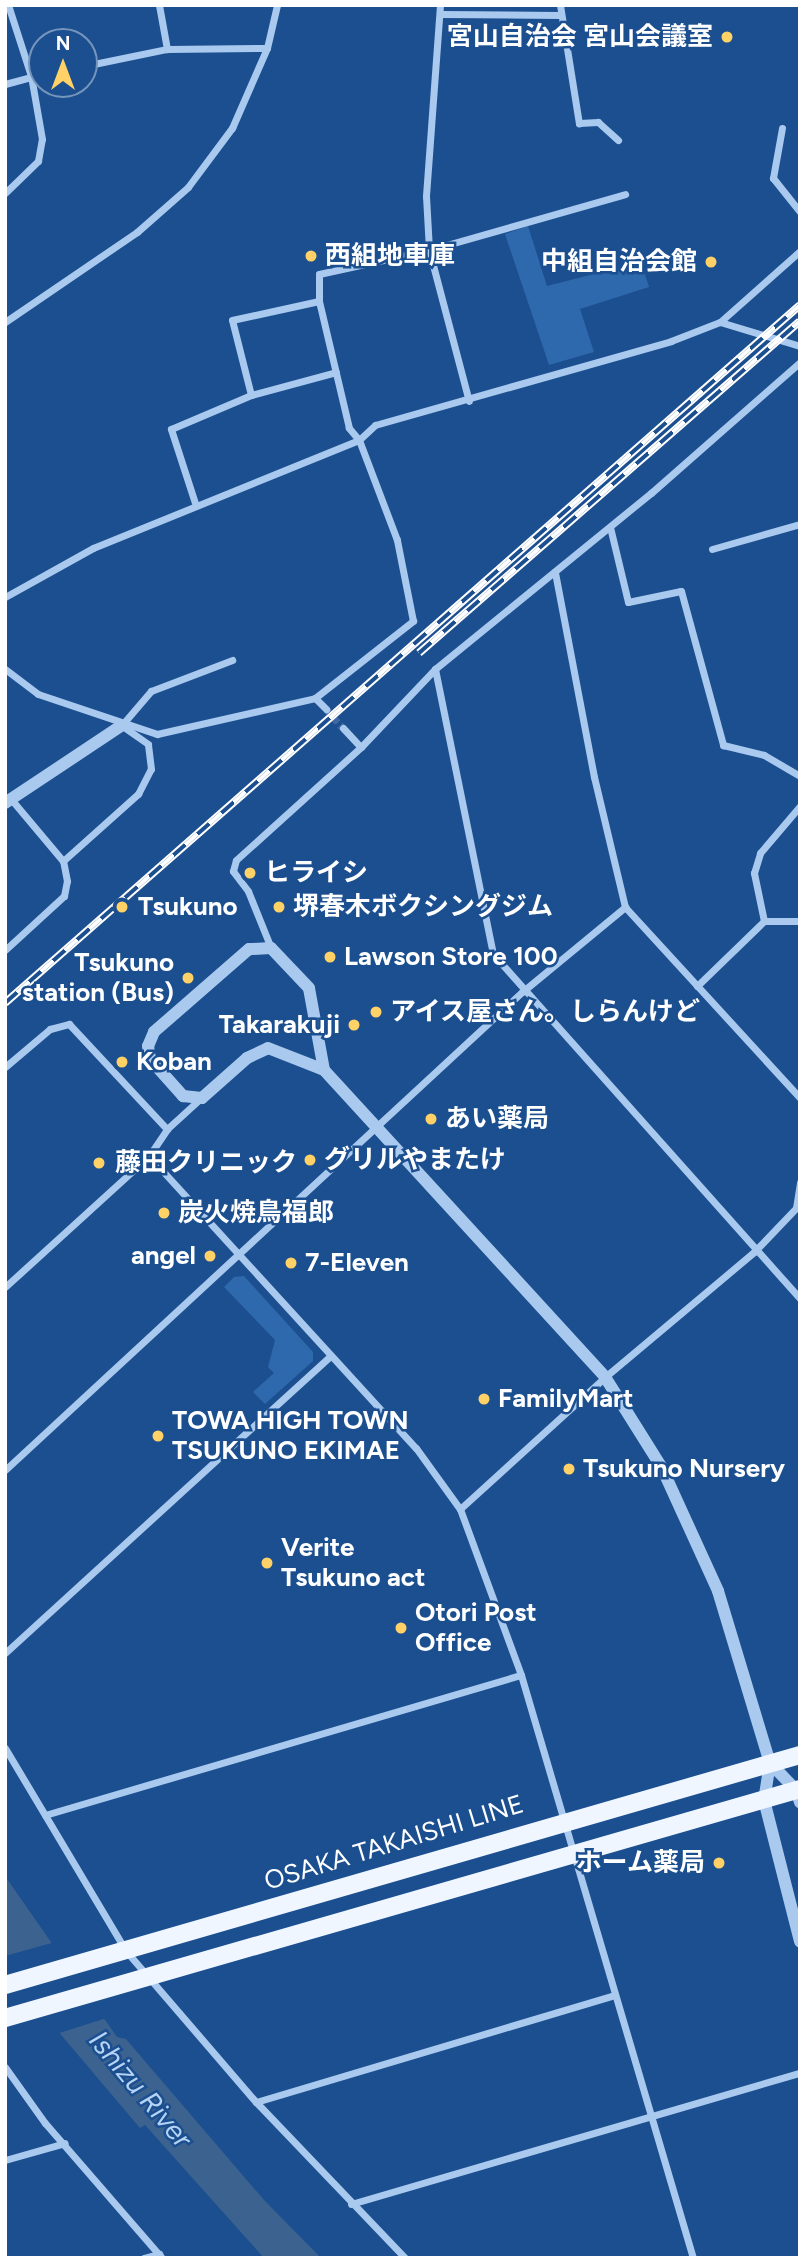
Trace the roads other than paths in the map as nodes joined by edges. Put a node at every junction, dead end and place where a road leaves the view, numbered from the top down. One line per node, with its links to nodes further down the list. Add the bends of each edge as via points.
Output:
1 (8, 5): 10 (street)
2 (159, 5): 8 (street)
3 (277, 5): 7 (street)
4 (560, 5): 6 (street)
5 (440, 9): 6 (street); 19 (street, via 426,196)
6 (560, 15): 15 (street, via 579,123 598,122)
7 (267, 48): 8 (street); 22 (street, via 232,128 188,187 137,232)
8 (167, 50): 9 (street)
9 (98, 63)
10 (28, 67)
11 (28, 77): 12 (street)
12 (5, 84)
13 (35, 98): 16 (street, via 42,139 38,161)
14 (782, 128): 18 (street, via 773,178)
15 (618, 140)
16 (5, 193)
17 (625, 194): 19 (street)
18 (800, 212)
19 (429, 250): 21 (street, via 319,274); 28 (street)
20 (800, 251): 23 (street)
21 (319, 301): 26 (street); 27 (street, via 232,320)
22 (5, 322)
23 (720, 322): 24 (street); 28 (street)
24 (800, 346)
25 (800, 362): 32 (street)
26 (336, 372): 27 (street); 29 (street, via 349,428)
27 (251, 395): 30 (street, via 171,429)
28 (469, 401): 29 (street, via 375,425)
29 (359, 440): 30 (street); 39 (street, via 397,540 413,621)
30 (195, 503): 35 (street, via 93,548)
31 (800, 524): 33 (street)
32 (610, 527): 34 (street); 44 (street, via 628,602 681,591 723,746 764,755)
33 (712, 549)
34 (555, 572): 38 (street); 48 (street, via 594,777)
35 (5, 597)
36 (232, 660): 41 (street, via 151,691)
37 (5, 669): 41 (street, via 38,694)
38 (435, 669): 43 (street); 54 (street, via 493,954)
39 (315, 698): 40 (street); 41 (street, via 157,734)
40 (326, 709)
41 (121, 726): 45 (street); 47 (street, via 148,744 151,769 138,794)
42 (343, 728): 43 (street)
43 (361, 747): 51 (street, via 236,860 233,870 248,891)
44 (800, 776)
45 (8, 801): 47 (street)
46 (800, 806): 49 (street, via 760,853 754,873)
47 (63, 861): 52 (street, via 64,896)
48 (625, 907): 53 (street); 54 (street)
49 (764, 921): 50 (street); 53 (street)
50 (800, 921)
51 (271, 948): 56 (street, via 309,988); 57 (street, via 249,949 154,1032 148,1046 150,1059 183,1096)
52 (5, 950)
53 (697, 986): 58 (street)
54 (522, 992): 60 (street); 63 (street)
55 (5, 1067): 59 (street, via 51,1028 69,1024)
56 (324, 1070): 57 (street, via 268,1048 247,1058); 60 (street)
57 (202, 1098): 59 (street)
58 (800, 1098)
59 (167, 1129): 61 (street)
60 (379, 1129): 64 (street); 68 (street)
61 (149, 1156): 64 (street); 65 (street)
62 (800, 1182): 63 (street, via 796,1208)
63 (754, 1252): 66 (street); 68 (street)
64 (240, 1257): 67 (street); 69 (street)
65 (5, 1287)
66 (800, 1298)
67 (330, 1356): 70 (street, via 416,1448); 71 (street)
68 (604, 1377): 70 (street); 75 (street, via 662,1468 718,1591)
69 (5, 1470)
70 (460, 1509): 72 (street)
71 (5, 1653)
72 (521, 1675): 78 (street); 79 (street)
73 (5, 1748): 78 (street)
74 (800, 1755): 75 (main road, OSAKA TAKAISHI LINE)
75 (769, 1763): 76 (street); 77 (street); 79 (main road, OSAKA TAKAISHI LINE)
76 (799, 1793): 77 (main road)
77 (764, 1800): 80 (main road); 81 (street)
78 (45, 1815): 82 (street)
79 (565, 1819): 80 (street); 82 (main road, OSAKA TAKAISHI LINE)
80 (575, 1855): 83 (main road); 85 (street)
81 (800, 1941)
82 (126, 1951): 83 (street); 84 (main road, OSAKA TAKAISHI LINE)
83 (151, 1975): 86 (main road); 89 (street)
84 (5, 1985)
85 (614, 1995): 89 (street); 90 (street)
86 (5, 2018)
87 (5, 2067): 91 (street)
88 (800, 2073): 90 (street)
89 (256, 2102): 93 (street)
90 (649, 2117): 93 (street); 95 (street)
91 (65, 2143): 92 (street); 94 (street)
92 (5, 2160)
93 (351, 2204): 97 (street)
94 (161, 2256): 96 (street)
95 (693, 2256): 98 (street)
96 (144, 2258)
97 (405, 2258)
98 (684, 2258)

